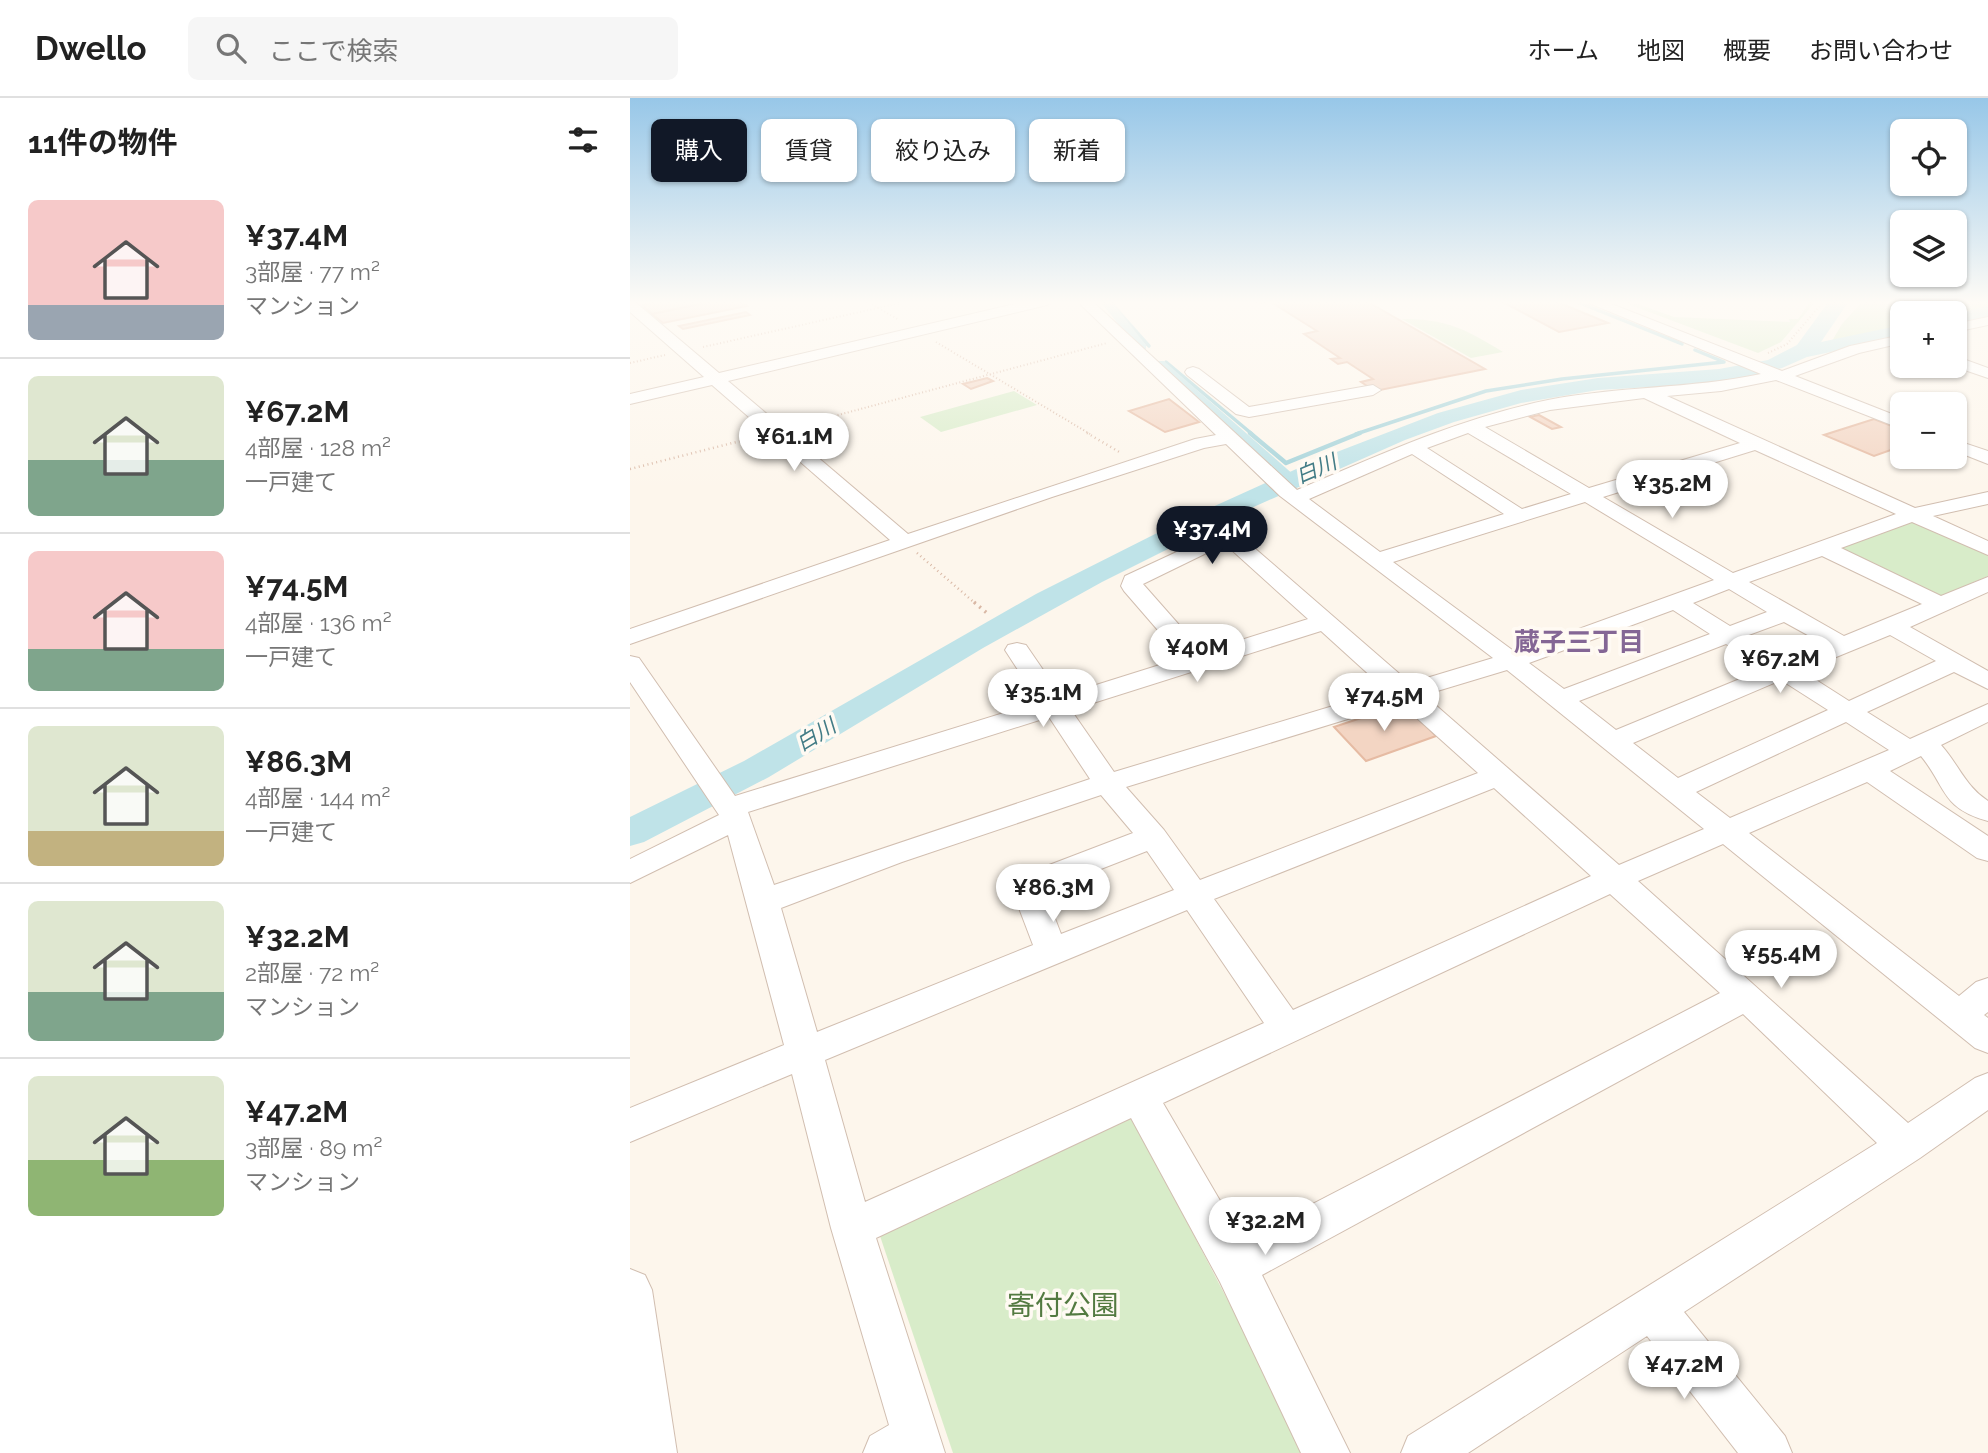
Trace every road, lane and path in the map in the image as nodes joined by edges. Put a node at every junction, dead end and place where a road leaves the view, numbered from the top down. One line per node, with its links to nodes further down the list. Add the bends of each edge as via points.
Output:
1 (699, 364): 13 (street)
2 (780, 364): 13 (street)
3 (976, 364): 12 (path)
4 (1029, 364): 12 (path)
5 (1150, 364): 21 (street)
6 (1759, 364): 10 (street)
7 (1804, 364): 10 (street)
8 (1967, 365): 11 (street)
9 (1193, 372): 14 (street, via 1249,412)
10 (1778, 372): 15 (street, via 1716,387); 17 (street); 18 (street)
11 (1988, 373)
12 (993, 374): 20 (path); 28 (path)
13 (716, 379): 16 (street); 20 (street)
14 (1373, 390)
15 (1646, 393): 19 (street, via 1551,404); 23 (street)
16 (630, 399)
17 (1890, 414)
18 (1890, 419)
19 (1470, 426): 24 (street); 31 (street)
20 (776, 431): 29 (path); 35 (street)
21 (1230, 438): 28 (street); 30 (street)
22 (1967, 443): 26 (street)
23 (1755, 444): 31 (street); 33 (street)
24 (1413, 447): 30 (street); 34 (street)
25 (1967, 450): 27 (street)
26 (1988, 452)
27 (1988, 458)
28 (1138, 463): 35 (street)
29 (630, 469)
30 (1284, 490): 38 (street)
31 (1589, 496): 34 (street); 39 (street)
32 (1988, 498): 33 (street)
33 (1913, 515): 36 (street); 37 (street)
34 (1520, 516): 38 (street)
35 (902, 540): 44 (path); 48 (street)
36 (1821, 547): 39 (street); 42 (street)
37 (1988, 549)
38 (1376, 560): 52 (street)
39 (1735, 581): 41 (street); 43 (street)
40 (1988, 584): 42 (street)
41 (1675, 601): 47 (street); 52 (street)
42 (1940, 604): 46 (street)
43 (1785, 613): 47 (street); 49 (street)
44 (988, 614)
45 (1324, 622): 51 (street); 51 (street, via 1224,536 1133,581 1132,586); 57 (street)
46 (1892, 626): 49 (street); 53 (street)
47 (1728, 635): 55 (street); 58 (street)
48 (630, 637)
49 (1843, 645): 55 (street)
50 (1017, 650): 59 (street)
51 (1197, 660): 59 (street)
52 (1510, 661): 57 (street); 58 (street)
53 (1955, 662): 56 (street); 60 (street)
54 (630, 663): 69 (street)
55 (1785, 671): 60 (street); 62 (street)
56 (1988, 681)
57 (1406, 692): 65 (street); 66 (street)
58 (1559, 700): 62 (street)
59 (1056, 706): 66 (street); 69 (street)
60 (1846, 711): 63 (street); 67 (street)
61 (1988, 712): 63 (street)
62 (1612, 742): 67 (street)
63 (1916, 747): 64 (street); 68 (street, via 1944,766 1953,787)
64 (1870, 770): 70 (street); 72 (street)
65 (1497, 776): 74 (street); 75 (street)
66 (1107, 783): 71 (street); 76 (street)
67 (1675, 790): 70 (street)
68 (1988, 811)
69 (733, 813): 73 (street); 76 (street)
70 (1728, 832): 74 (street); 80 (street)
71 (1153, 837): 75 (street); 77 (street, via 1034,883 1030,895)
72 (1988, 851)
73 (630, 872)
74 (1614, 879): 79 (street); 81 (street)
75 (1194, 893): 77 (street); 81 (street)
76 (764, 902): 83 (street)
77 (1052, 953): 83 (street)
78 (1988, 992): 80 (street)
79 (1746, 996): 87 (street); 89 (street)
80 (1960, 1015): 82 (street)
81 (1287, 1029): 85 (street)
82 (1988, 1038)
83 (805, 1051): 86 (street); 88 (street)
84 (1988, 1089): 87 (street)
85 (1138, 1095): 88 (street); 89 (street)
86 (630, 1125)
87 (1906, 1146): 90 (street)
88 (852, 1228): 92 (street)
89 (1234, 1267): 94 (street)
90 (1652, 1307): 95 (street); 96 (street)
91 (632, 1319): 93 (street)
92 (908, 1447)
93 (653, 1453)
94 (1326, 1453)
95 (1425, 1453)
96 (1768, 1453)

